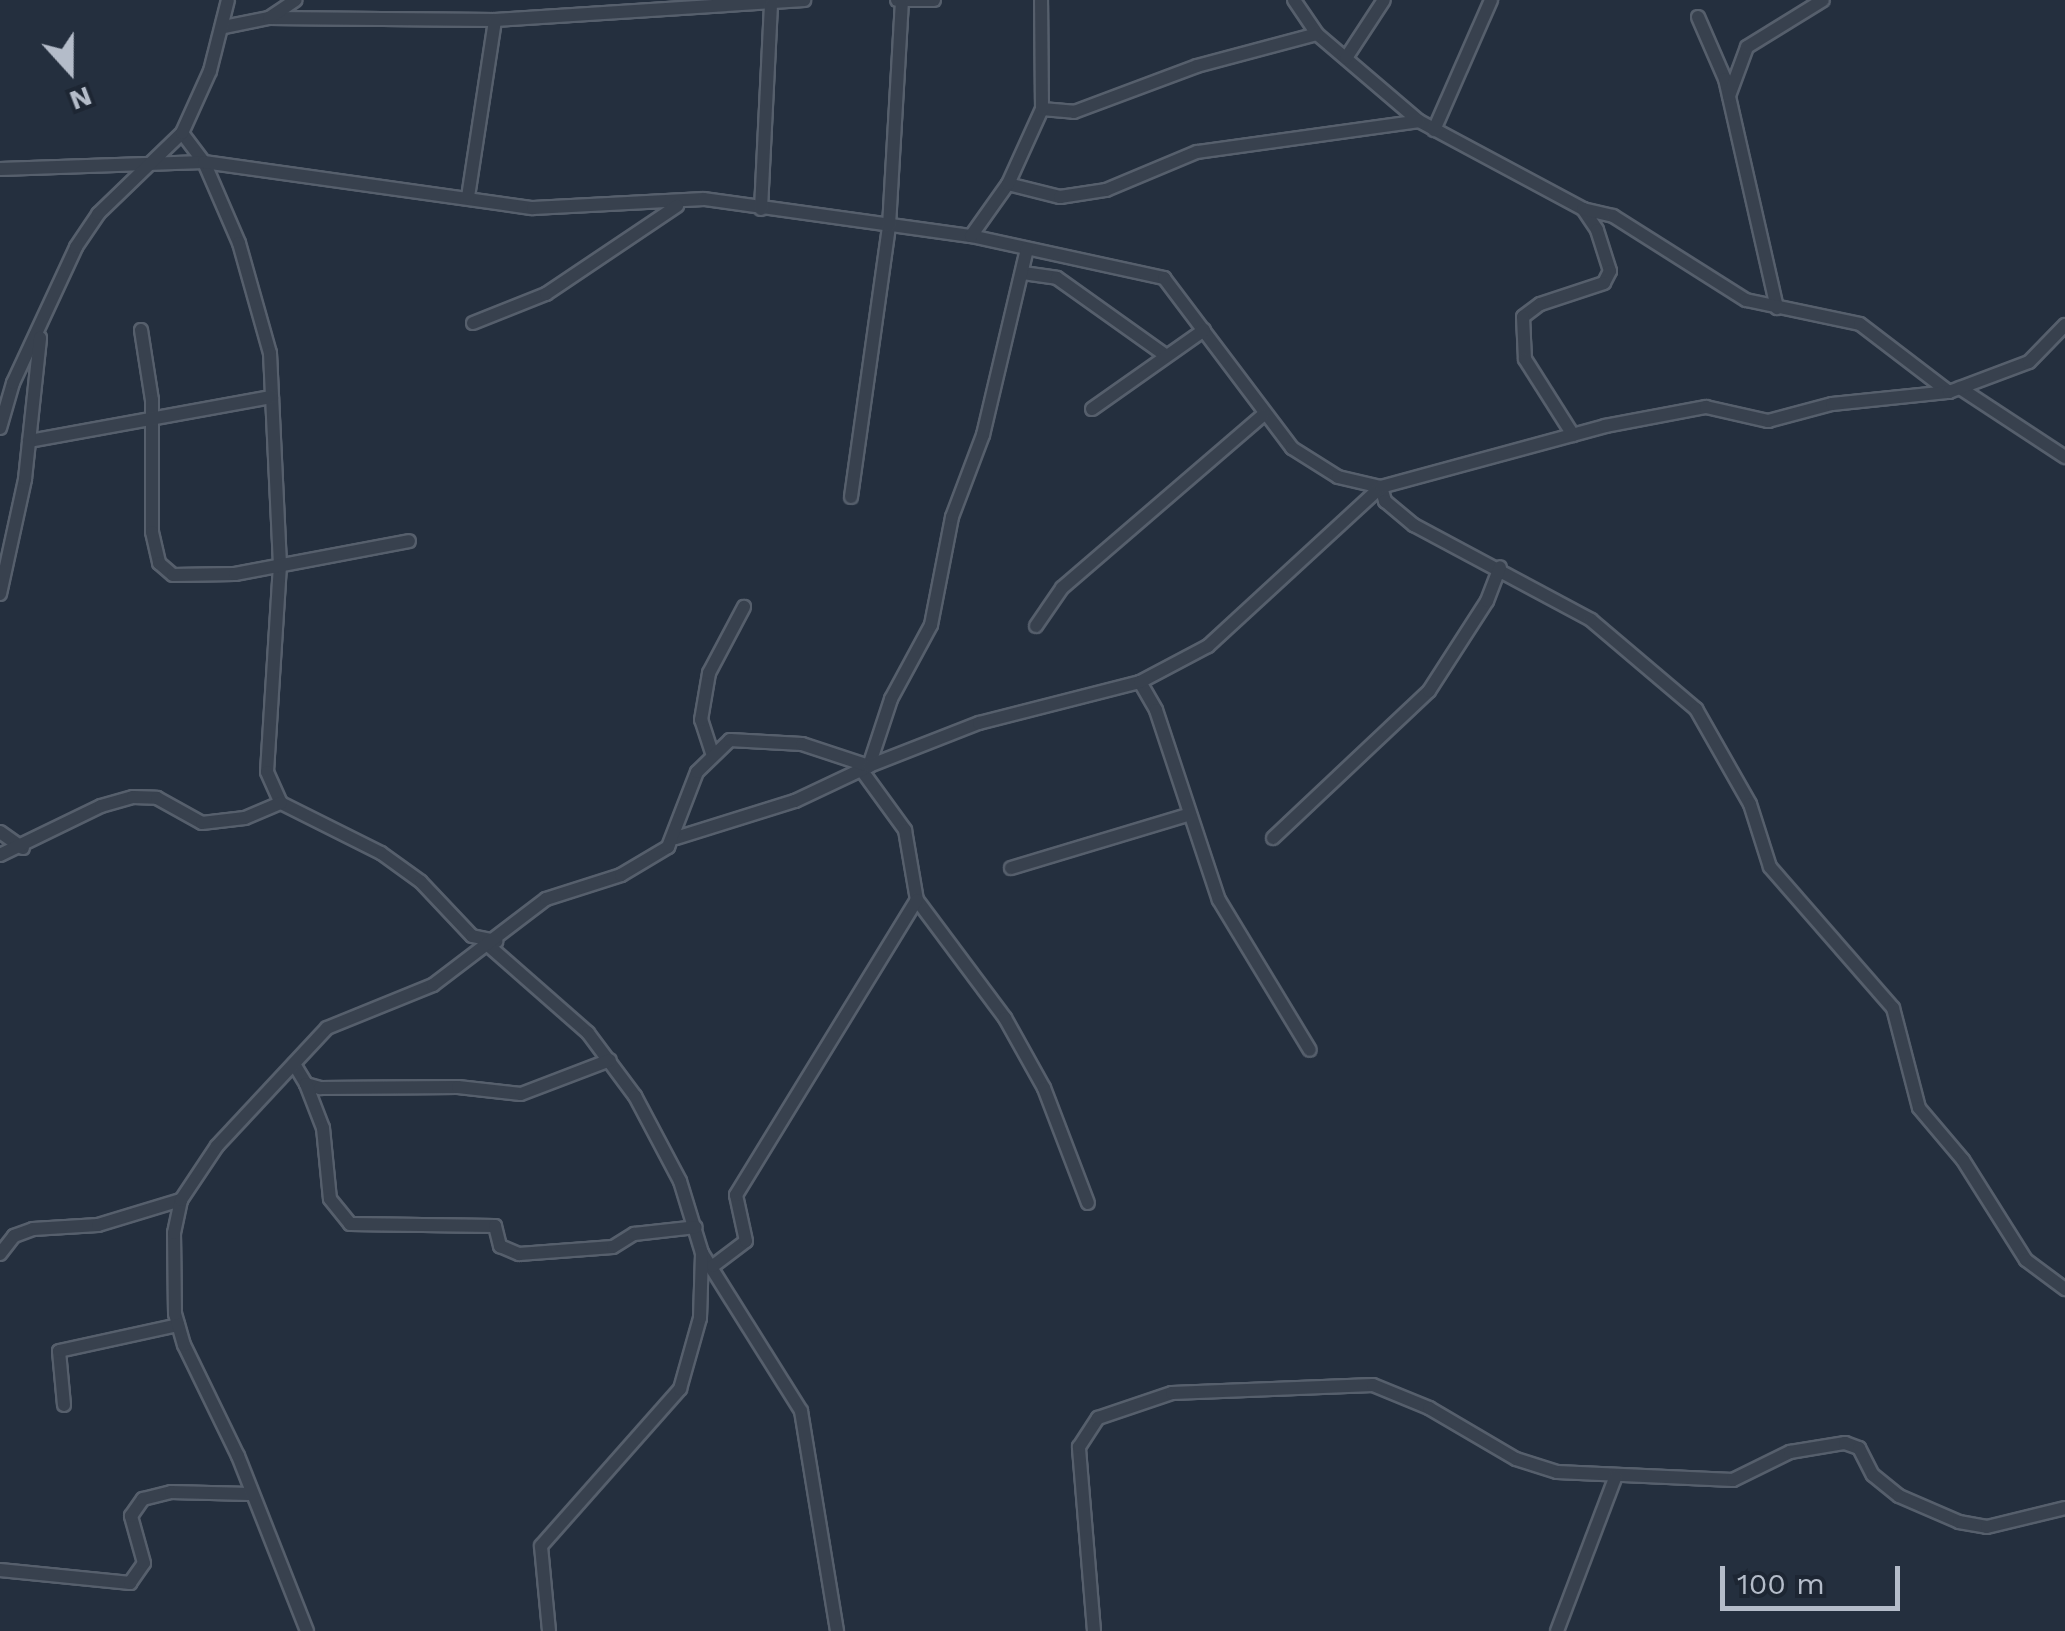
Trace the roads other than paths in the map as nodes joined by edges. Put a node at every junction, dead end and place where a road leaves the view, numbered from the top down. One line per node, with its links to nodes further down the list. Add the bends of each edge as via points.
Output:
1 (228, 0): 16 (street)
2 (296, 0): 14 (street)
3 (804, 0): 12 (street)
4 (893, 0): 11 (street)
5 (934, 0): 11 (street)
6 (1041, 0): 20 (street)
7 (1294, 0): 17 (street)
8 (1384, 0): 18 (street)
9 (1491, 0): 22 (street)
10 (1824, 0): 19 (street, via 1747,46)
11 (902, 1): 32 (street)
12 (770, 4): 15 (street); 30 (street)
13 (1698, 17): 19 (street)
14 (269, 18): 15 (street); 16 (street)
15 (495, 20): 28 (street)
16 (224, 27): 23 (street)
17 (1317, 34): 18 (street); 20 (street, via 1178,72 1074,112)
18 (1346, 58): 21 (street)
19 (1729, 97): 36 (street)
20 (1042, 109): 27 (street)
21 (1419, 120): 22 (street); 27 (street, via 1197,152 1106,190 1060,197)
22 (1434, 130): 31 (street)
23 (182, 133): 24 (street); 25 (street)
24 (160, 162): 25 (street); 26 (street); 39 (street, via 98,214 76,247)
25 (204, 162): 28 (street, via 391,192); 46 (street, via 260,303)
26 (0, 169)
27 (1008, 184): 33 (street)
28 (468, 197): 29 (street, via 533,208)
29 (686, 202): 30 (street); 37 (street, via 652,218 546,294)
30 (761, 209): 32 (street)
31 (1583, 209): 36 (street, via 1612,216 1746,300); 51 (street, via 1597,230 1609,277 1528,310 1522,336 1525,359)
32 (889, 226): 33 (street); 55 (street)
33 (971, 236): 34 (street)
34 (1027, 248): 35 (street); 41 (street, via 1164,278)
35 (1024, 272): 42 (street, via 1057,278); 64 (street, via 983,435 952,517 931,625)
36 (1777, 308): 44 (street, via 1860,324)
37 (473, 323)
38 (2065, 325): 44 (street, via 2028,362)
39 (41, 330): 43 (street); 52 (street)
40 (140, 330): 49 (street)
41 (1204, 330): 42 (street); 48 (street)
42 (1165, 356): 47 (street)
43 (13, 383): 45 (street); 50 (street)
44 (1954, 390): 51 (street, via 1832,404 1780,420 1706,407); 53 (street)
45 (0, 395)
46 (272, 397): 49 (street); 57 (street)
47 (1092, 409)
48 (1263, 415): 54 (street, via 1316,466); 61 (street, via 1062,588)
49 (149, 421): 52 (street); 57 (street, via 159,563 172,575 202,577)
50 (0, 428)
51 (1573, 435): 54 (street)
52 (29, 442): 59 (street)
53 (2065, 457)
54 (1381, 487): 58 (street, via 1385,500 1414,524); 62 (street, via 1208,646)
55 (852, 498)
56 (408, 541): 57 (street)
57 (280, 564): 65 (street, via 264,760)
58 (1500, 567): 69 (street, via 1487,600 1429,691); 86 (street, via 1591,620 1696,709 1750,804 1770,867 1893,1008 1919,1108 1963,1160 2026,1260)
59 (0, 594)
60 (744, 607): 63 (street, via 709,673 702,720)
61 (1036, 626)
62 (1140, 682): 64 (street, via 980,723); 66 (street, via 1156,710)
63 (712, 753): 64 (street, via 730,740 769,738); 68 (street, via 698,772)
64 (865, 767): 68 (street, via 795,801); 73 (street, via 905,830)
65 (281, 803): 70 (street, via 244,818 202,823 157,798 134,798 101,806); 74 (street, via 381,853)
66 (1188, 815): 72 (street); 75 (street, via 1219,900)
67 (0, 832): 70 (street)
68 (676, 838): 74 (street, via 622,874 546,899)
69 (1273, 838)
70 (24, 848): 71 (street)
71 (0, 856)
72 (1011, 868)
73 (917, 900): 80 (street, via 1005,1018 1044,1088); 85 (street, via 736,1195 746,1241)
74 (489, 946): 76 (street); 77 (street, via 434,985 327,1028)
75 (1310, 1050)
76 (610, 1060): 78 (street, via 521,1094); 81 (street, via 663,1144)
77 (294, 1064): 78 (street); 79 (street, via 217,1146)
78 (306, 1084): 81 (street, via 322,1128 330,1199 350,1224 494,1226 500,1246 520,1254 613,1247 634,1234)
79 (181, 1200): 82 (street, via 98,1225); 87 (street, via 174,1233)
80 (1088, 1203)
81 (696, 1227): 84 (street)
82 (7, 1234): 83 (street)
83 (0, 1254)
84 (702, 1254): 85 (street); 94 (street, via 700,1318 680,1388 541,1546)
85 (713, 1266): 95 (street, via 800,1411)
86 (2065, 1289)
87 (178, 1325): 88 (street, via 59,1352); 90 (street)
88 (64, 1405)
89 (1616, 1476): 91 (street, via 1733,1480 1790,1452 1845,1443 1859,1448 1874,1475 1899,1496 1959,1522 1987,1527); 96 (street, via 1557,1472 1516,1459 1429,1408 1373,1385 1162,1394 1098,1418 1079,1447); 97 (street)
90 (250, 1494): 92 (street, via 143,1498 132,1516 144,1563 130,1583); 93 (street)
91 (2065, 1508)
92 (0, 1570)
93 (306, 1631)
94 (549, 1631)
95 (837, 1631)
96 (1094, 1631)
97 (1557, 1631)

